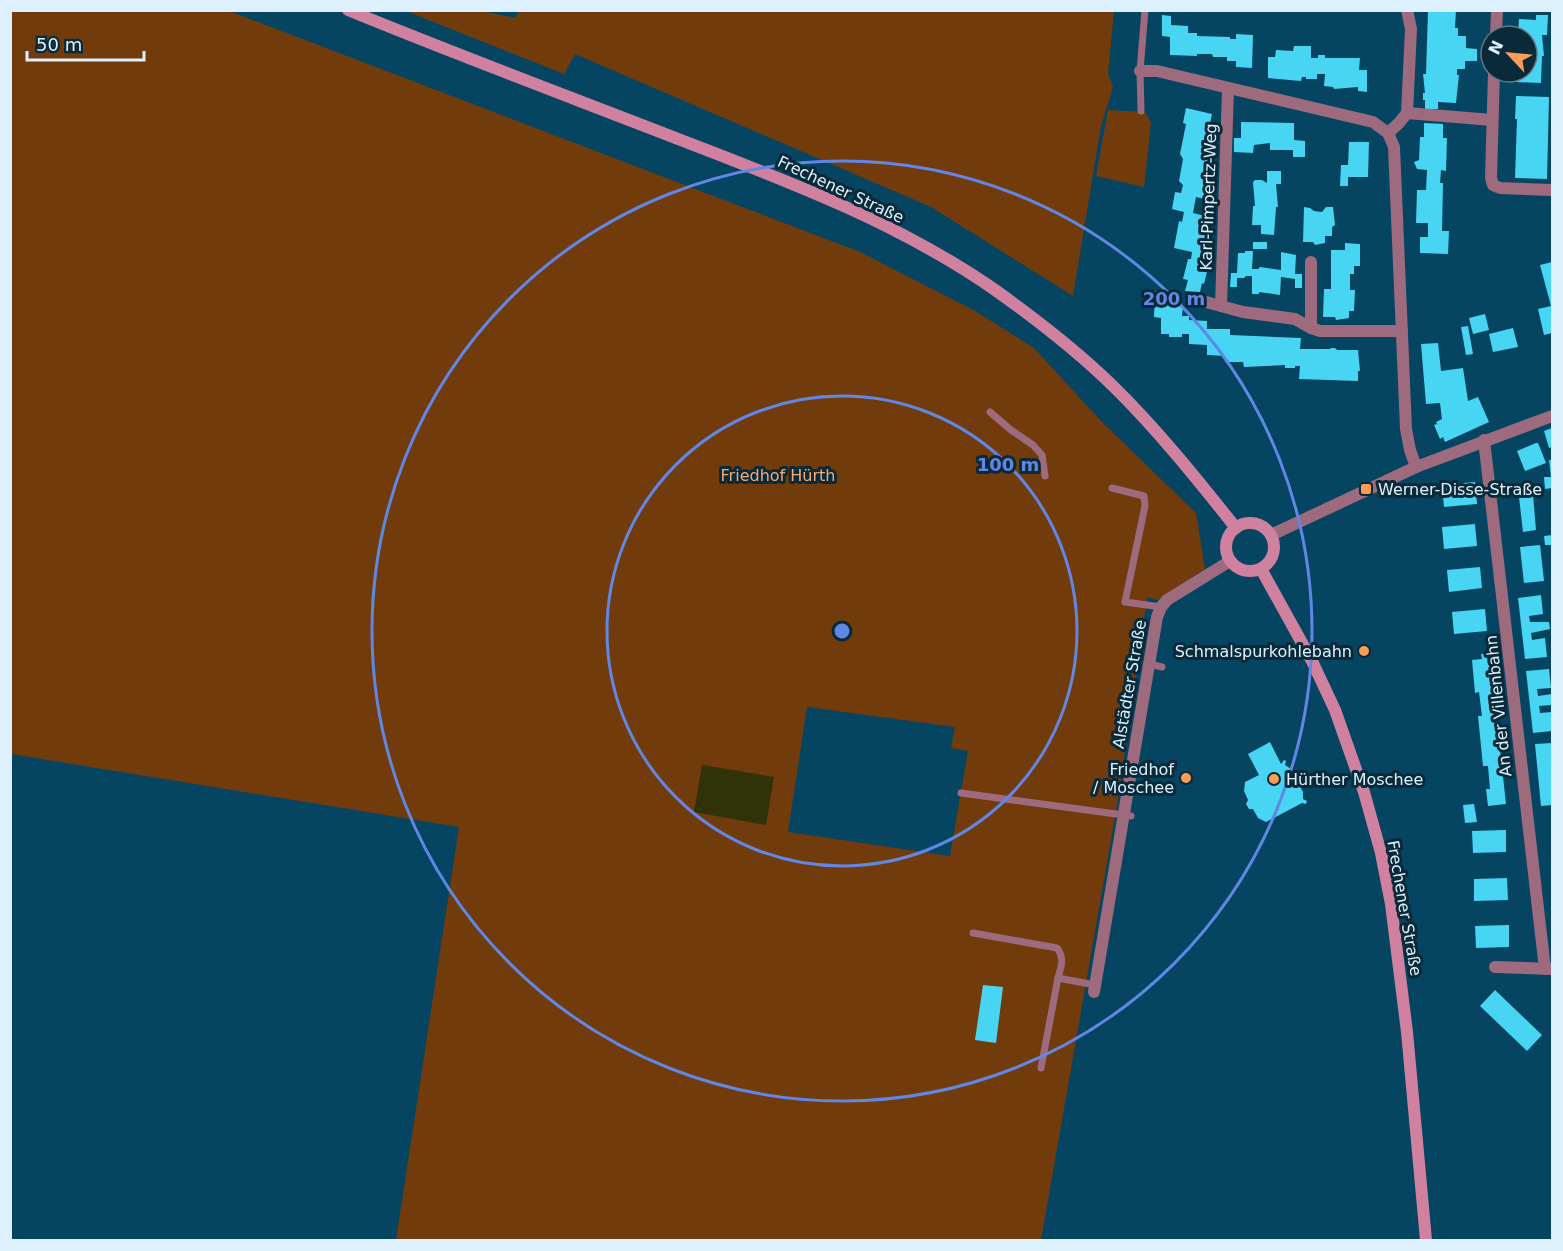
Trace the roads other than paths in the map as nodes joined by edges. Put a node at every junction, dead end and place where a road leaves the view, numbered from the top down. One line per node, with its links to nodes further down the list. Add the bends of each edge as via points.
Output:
1 (348, 10): 23 (main road, Frechener Straße, via 791,182 939,256 997,291 1112,385 1175,453)
2 (1145, 10): 4 (lane)
3 (1407, 10): 8 (street, via 1411,29)
4 (1140, 71): 6 (street, via 1157,71); 7 (lane)
5 (1494, 84): 9 (street)
6 (1228, 89): 10 (street, via 1373,122); 14 (street, Karl-Pimpertz-Weg)
7 (1141, 111)
8 (1407, 113): 9 (street); 10 (street)
9 (1492, 120): 11 (street, via 1493,185)
10 (1388, 133): 16 (street, via 1394,147)
11 (1552, 190)
12 (1311, 262): 15 (street)
13 (1195, 299): 14 (street)
14 (1221, 306): 15 (street, via 1295,319)
15 (1311, 328): 16 (street)
16 (1402, 331): 20 (street, via 1406,429)
17 (990, 412): 21 (lane, via 1042,455)
18 (1552, 416): 19 (street)
19 (1485, 440): 20 (street); 32 (street, An der Villenbahn)
20 (1416, 466): 24 (street)
21 (1045, 476)
22 (1112, 488): 27 (lane, via 1144,496 1125,602)
23 (1236, 528): 24 (main road, via 1251,523); 25 (main road, via 1226,543)
24 (1271, 535): 26 (main road, via 1272,558)
25 (1230, 561): 26 (main road, via 1241,570); 27 (street, Alstädter Straße)
26 (1261, 569): 36 (main road, Frechener Straße, via 1335,710 1381,853 1407,1032)
27 (1161, 607): 29 (street, Alstädter Straße, via 1155,665)
28 (961, 793): 29 (lane)
29 (1127, 816): 34 (street, Alstädter Straße)
30 (973, 933): 33 (lane, via 1057,948 1062,960)
31 (1495, 967): 32 (street)
32 (1549, 969)
33 (1058, 978): 34 (lane); 35 (lane)
34 (1094, 988)
35 (1041, 1068)
36 (1426, 1240)

